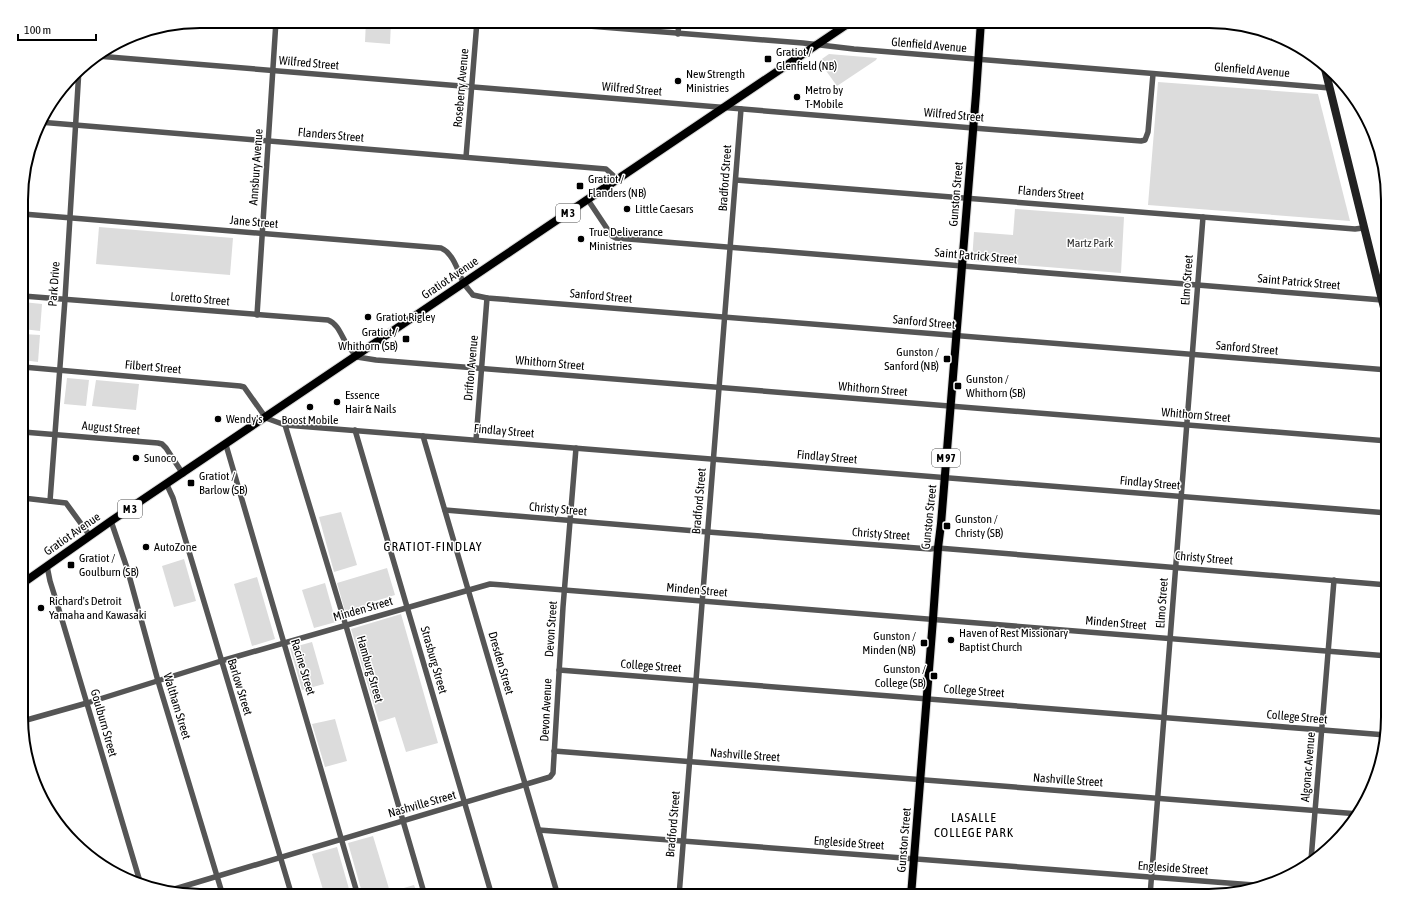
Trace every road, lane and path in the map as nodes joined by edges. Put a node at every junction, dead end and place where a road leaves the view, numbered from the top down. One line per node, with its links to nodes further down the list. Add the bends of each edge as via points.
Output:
1 (276, 28): 11 (street, Annsbury Avenue)
2 (477, 28): 15 (street, Roseberry Avenue)
3 (608, 28): 7 (street, Glenfield Avenue)
4 (678, 28): 7 (street)
5 (842, 28): 8 (main road, Gratiot Avenue / M 3)
6 (980, 28): 10 (main road, Gunston Street / M 97)
7 (678, 34): 8 (street, Glenfield Avenue)
8 (817, 45): 10 (street, Glenfield Avenue); 17 (main road, Gratiot Avenue / M 3)
9 (105, 57): 11 (street, Wilfred Street)
10 (978, 60): 12 (street, Glenfield Avenue); 21 (main road, Gunston Street / M 97)
11 (273, 71): 15 (street, Wilfred Street); 22 (street, Annsbury Avenue)
12 (1153, 74): 16 (street, Glenfield Avenue); 21 (street, Wilfred Street, via 1148,132 1145,140)
13 (1326, 74): 16 (main road)
14 (79, 78): 20 (street, Park Drive)
15 (472, 87): 17 (street, Wilfred Street); 23 (street, Roseberry Avenue)
16 (1330, 88): 31 (main road)
17 (724, 108): 18 (street, Wilfred Street); 24 (main road, Gratiot Avenue / M 3)
18 (741, 108): 21 (street, Wilfred Street); 25 (street, Bradford Street)
19 (47, 123): 20 (street, Flanders Street)
20 (76, 125): 22 (street, Flanders Street); 30 (street, Park Drive)
21 (973, 128): 26 (main road, Gunston Street / M 97)
22 (268, 140): 23 (street, Flanders Street); 32 (street, Annsbury Avenue)
23 (466, 157): 24 (street, Flanders Street, via 606,169)
24 (617, 179): 27 (main road, Gratiot Avenue / M 3)
25 (736, 180): 26 (street, Flanders Street); 33 (street, Bradford Street)
26 (968, 198): 29 (street, Flanders Street); 34 (main road, Gunston Street / M 97)
27 (588, 200): 33 (street, Saint Patrick Street, via 612,236 616,238); 35 (main road, Gratiot Avenue / M 3)
28 (28, 214): 30 (street, Jane Street)
29 (1204, 217): 31 (street, Flanders Street); 36 (street, Elmo Street)
30 (70, 218): 32 (street, Jane Street); 40 (street, Park Drive)
31 (1363, 228): 38 (main road)
32 (262, 233): 35 (street, Jane Street, via 441,248 447,251); 42 (street, Annsbury Avenue)
33 (730, 248): 34 (street, Saint Patrick Street); 43 (street, Bradford Street)
34 (962, 266): 36 (street, Saint Patrick Street); 44 (main road, Gunston Street / M 97)
35 (464, 284): 39 (street, Sanford Street, via 473,295); 46 (main road, Gratiot Avenue / M 3)
36 (1198, 285): 41 (street, Saint Patrick Street); 45 (street, Elmo Street)
37 (28, 296): 40 (street, Loretto Street)
38 (1381, 296)
39 (487, 298): 43 (street, Sanford Street); 48 (street, Drifton Avenue)
40 (65, 299): 42 (street, Loretto Street); 50 (street, Park Drive)
41 (1381, 300)
42 (257, 314): 46 (street, Loretto Street, via 331,321)
43 (724, 317): 44 (street, Sanford Street); 51 (street, Bradford Street)
44 (956, 335): 45 (street, Sanford Street); 52 (main road, Gunston Street / M 97)
45 (1193, 355): 49 (street, Sanford Street); 55 (street, Elmo Street)
46 (357, 356): 48 (street, Whithorn Street, via 376,360); 53 (main road, Gratiot Avenue / M 3)
47 (28, 367): 50 (street, Filbert Street)
48 (481, 368): 51 (street, Whithorn Street); 60 (street, Drifton Avenue)
49 (1381, 369)
50 (60, 370): 53 (street, Filbert Street, via 240,386 244,387); 58 (street, Park Drive)
51 (719, 388): 52 (street, Whithorn Street); 64 (street, Bradford Street)
52 (950, 406): 55 (street, Whithorn Street); 66 (main road, Gunston Street / M 97)
53 (266, 418): 54 (street, Findlay Street); 62 (main road, Gratiot Avenue / M 3)
54 (285, 425): 56 (street, Findlay Street); 88 (street, Hamburg Street)
55 (1187, 426): 61 (street, Whithorn Street); 68 (street, Elmo Street)
56 (355, 430): 59 (street, Findlay Street); 86 (street, Strasburg Street)
57 (28, 433): 58 (street, August Street)
58 (55, 435): 65 (street, August Street, via 162,444); 70 (street, Park Drive)
59 (423, 436): 60 (street, Findlay Street); 71 (street, Dresden Street)
60 (476, 440): 63 (street, Findlay Street)
61 (1381, 440)
62 (226, 445): 65 (main road, Gratiot Avenue / M 3); 90 (street, Racine Street)
63 (576, 448): 64 (street, Findlay Street); 74 (street)
64 (714, 459): 66 (street, Findlay Street); 75 (street, Bradford Street)
65 (183, 474): 67 (main road, Gratiot Avenue / M 3)
66 (945, 478): 68 (street, Findlay Street); 77 (main road, Gunston Street / M 97)
67 (167, 485): 73 (main road, Gratiot Avenue / M 3); 93 (street, Barlow Street)
68 (1182, 497): 72 (street, Findlay Street); 79 (street, Elmo Street)
69 (28, 499): 70 (street)
70 (50, 501): 76 (street, via 66,503)
71 (445, 510): 74 (street, Christy Street); 83 (street, Dresden Street)
72 (1381, 513)
73 (112, 521): 76 (main road, Gratiot Avenue / M 3); 96 (street, Waltham Street)
74 (570, 521): 75 (street, Christy Street); 84 (street)
75 (708, 532): 77 (street, Christy Street); 85 (street, Bradford Street)
76 (90, 536): 78 (main road, Gratiot Avenue / M 3)
77 (938, 548): 79 (street, Christy Street); 87 (main road, Gunston Street / M 97)
78 (47, 566): 80 (main road, Gratiot Avenue / M 3); 98 (street, Goulburn Street)
79 (1176, 567): 81 (street, Christy Street); 89 (street, Elmo Street)
80 (28, 579)
81 (1334, 580): 82 (street, Christy Street); 91 (street, Algonac Avenue)
82 (1381, 583)
83 (468, 590): 84 (street, Minden Street, via 490,584); 86 (street, Minden Street); 106 (street, Dresden Street)
84 (565, 590): 85 (street, Minden Street); 94 (street, Devon Street)
85 (702, 601): 87 (street, Minden Street); 95 (street, Bradford Street)
86 (407, 608): 88 (street, Minden Street); 108 (street, Strasburg Street)
87 (933, 619): 89 (street, Minden Street); 97 (main road, Gunston Street / M 97)
88 (346, 626): 90 (street, Minden Street); 111 (street, Hamburg Street)
89 (1170, 639): 91 (street, Minden Street); 99 (street, Elmo Street)
90 (284, 644): 93 (street, Minden Street); 113 (street, Racine Street)
91 (1328, 651): 92 (street, Minden Street); 101 (street, Algonac Avenue)
92 (1381, 655)
93 (221, 661): 96 (street, Minden Street); 116 (street, Barlow Street)
94 (559, 670): 95 (street, College Street); 103 (street, Devon Avenue)
95 (696, 680): 97 (street, College Street); 104 (street, Bradford Street)
96 (158, 681): 98 (street, Minden Street); 118 (street, Waltham Street)
97 (927, 699): 99 (street, College Street); 105 (main road, Gunston Street / M 97)
98 (87, 703): 100 (street, Minden Street); 119 (street, Goulburn Street)
99 (1164, 717): 101 (street, College Street); 107 (street, Elmo Street)
100 (28, 719)
101 (1322, 730): 102 (street, College Street); 109 (street, Algonac Avenue)
102 (1380, 735)
103 (554, 751): 104 (street, Nashville Street); 106 (street, Nashville Street, via 553,773 550,777)
104 (689, 762): 105 (street, Nashville Street); 114 (street, Bradford Street)
105 (920, 780): 107 (street, Nashville Street); 117 (main road, Gunston Street / M 97)
106 (526, 785): 108 (street, Nashville Street); 112 (street, Dresden Street)
107 (1158, 798): 109 (street, Nashville Street); 120 (street, Elmo Street)
108 (464, 803): 111 (street, Nashville Street); 127 (street, Strasburg Street)
109 (1315, 810): 110 (street, Nashville Street); 115 (street, Algonac Avenue)
110 (1351, 813)
111 (403, 821): 113 (street, Nashville Street); 126 (street, Hamburg Street)
112 (539, 830): 114 (street, Engleside Street); 128 (street, Dresden Street)
113 (342, 839): 116 (street, Nashville Street); 125 (street, Racine Street)
114 (683, 842): 117 (street, Engleside Street); 129 (street, Bradford Street)
115 (1311, 855)
116 (280, 857): 118 (street, Nashville Street); 124 (street, Barlow Street)
117 (914, 859): 120 (street, Engleside Street); 130 (main road, Gunston Street / M 97)
118 (217, 875): 122 (street, Nashville Street); 123 (street, Waltham Street)
119 (138, 877)
120 (1152, 877): 121 (street, Engleside Street); 131 (street, Elmo Street)
121 (1245, 885)
122 (177, 888)
123 (221, 889)
124 (290, 889)
125 (356, 889)
126 (423, 889)
127 (490, 889)
128 (556, 889)
129 (679, 889)
130 (912, 889)
131 (1151, 889)

